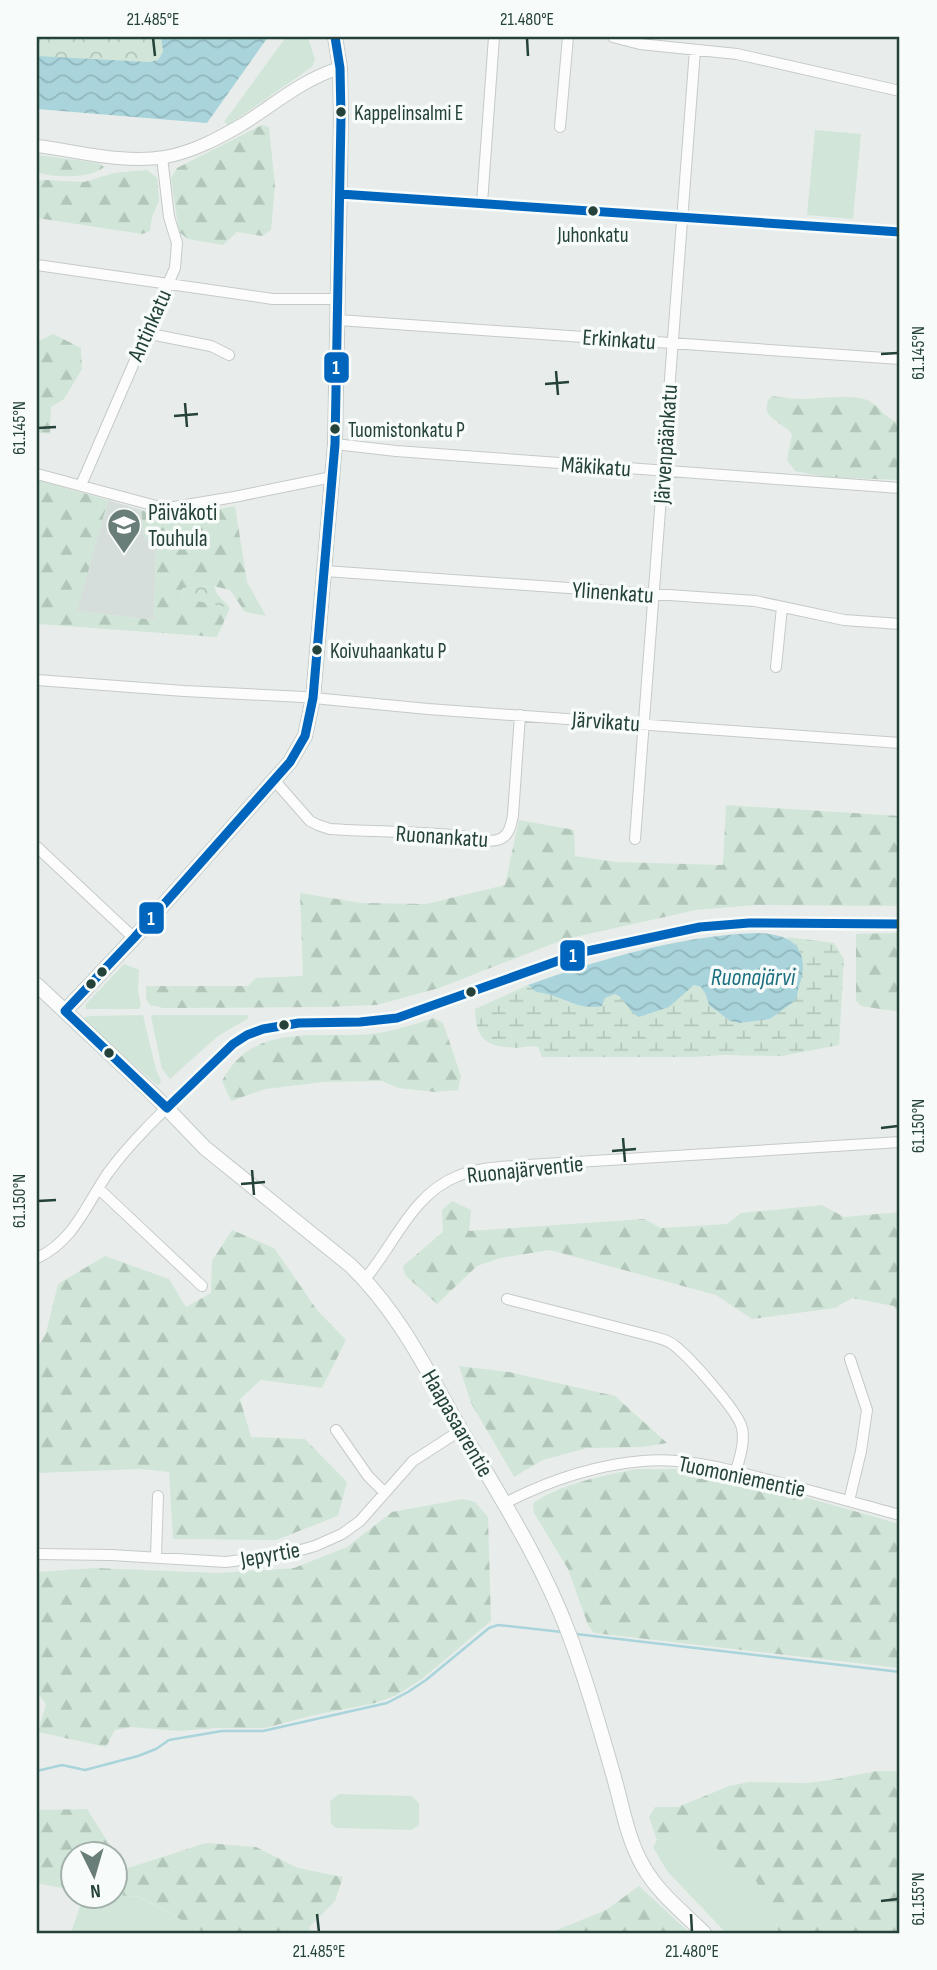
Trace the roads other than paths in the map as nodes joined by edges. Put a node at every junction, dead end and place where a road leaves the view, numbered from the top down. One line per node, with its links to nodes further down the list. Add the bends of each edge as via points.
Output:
1 (335, 37): 6 (main road)
2 (494, 37): 12 (street)
3 (568, 37): 8 (street)
4 (613, 37): 5 (street)
5 (695, 50): 7 (street, via 750,56); 13 (street, Järvenpäänkatu)
6 (340, 68): 10 (street, via 305,82 214,140); 11 (main road)
7 (900, 91)
8 (561, 127)
9 (37, 146): 10 (street, via 126,158)
10 (162, 157): 16 (street, Antinkatu, via 177,243 175,268)
11 (340, 194): 12 (street); 17 (main road)
12 (482, 203): 13 (street)
13 (681, 218): 14 (street); 20 (street, Järvenpäänkatu)
14 (900, 232)
15 (37, 265): 16 (street)
16 (167, 282): 17 (street, via 273,299); 19 (street, Antinkatu)
17 (338, 299): 18 (main road)
18 (338, 320): 20 (street, Erkinkatu); 23 (main road)
19 (145, 333): 21 (street, via 211,346); 27 (street, Antinkatu)
20 (673, 342): 22 (street, Erkinkatu); 24 (street, Järvenpäänkatu)
21 (229, 355)
22 (900, 359)
23 (335, 444): 24 (street, Mäkikatu); 26 (main road)
24 (663, 470): 28 (street, Mäkikatu); 30 (street, Järvenpäänkatu)
25 (37, 474): 27 (street)
26 (332, 477): 27 (street, via 160,507); 29 (main road)
27 (80, 485)
28 (900, 488)
29 (325, 571): 30 (street, Ylinenkatu); 35 (main road)
30 (654, 595): 31 (street, Ylinenkatu); 37 (street, Järvenpäänkatu)
31 (782, 607): 32 (street, Ylinenkatu, via 844,621); 33 (street)
32 (900, 624)
33 (776, 667)
34 (37, 680): 35 (street, Järvikatu)
35 (313, 698): 36 (street, Järvikatu); 39 (main road, via 298,751)
36 (520, 715): 37 (street, Järvikatu); 39 (street, Ruonankatu, via 511,826 499,840 330,829 305,817)
37 (645, 724): 38 (street, Järvikatu); 40 (street, Järvenpäänkatu)
38 (900, 743)
39 (274, 780): 43 (main road)
40 (635, 839)
41 (37, 847): 43 (street)
42 (900, 924): 46 (street, via 700,927 563,958 397,1018 275,1026 233,1044)
43 (134, 938): 45 (main road)
44 (37, 985): 45 (main road, Haapasaarentie)
45 (65, 1011): 46 (main road, Haapasaarentie)
46 (167, 1108): 48 (street, via 123,1154); 50 (main road, Haapasaarentie, via 205,1148)
47 (900, 1142): 50 (street, Ruonajärventie, via 483,1169 441,1183 427,1195)
48 (99, 1189): 49 (street, via 65,1240); 51 (street)
49 (37, 1258)
50 (365, 1279): 55 (main road, Haapasaarentie, via 393,1313)
51 (202, 1286)
52 (507, 1299): 56 (street, via 673,1343 742,1425)
53 (850, 1359): 59 (street, via 867,1410)
54 (336, 1430): 57 (street)
55 (461, 1430): 57 (street, Jepyrtie, via 413,1461); 60 (main road, Haapasaarentie)
56 (736, 1471): 59 (street, Tuomoniementie); 60 (street, Tuomoniementie, via 646,1460 555,1481)
57 (384, 1492): 63 (street, Jepyrtie, via 360,1521 316,1546 226,1562)
58 (158, 1496): 63 (street)
59 (849, 1501): 61 (street, Tuomoniementie)
60 (505, 1503): 64 (main road, Haapasaarentie, via 569,1633 628,1832 643,1866)
61 (900, 1515)
62 (37, 1554): 63 (street, Jepyrtie)
63 (156, 1557)
64 (704, 1933)

